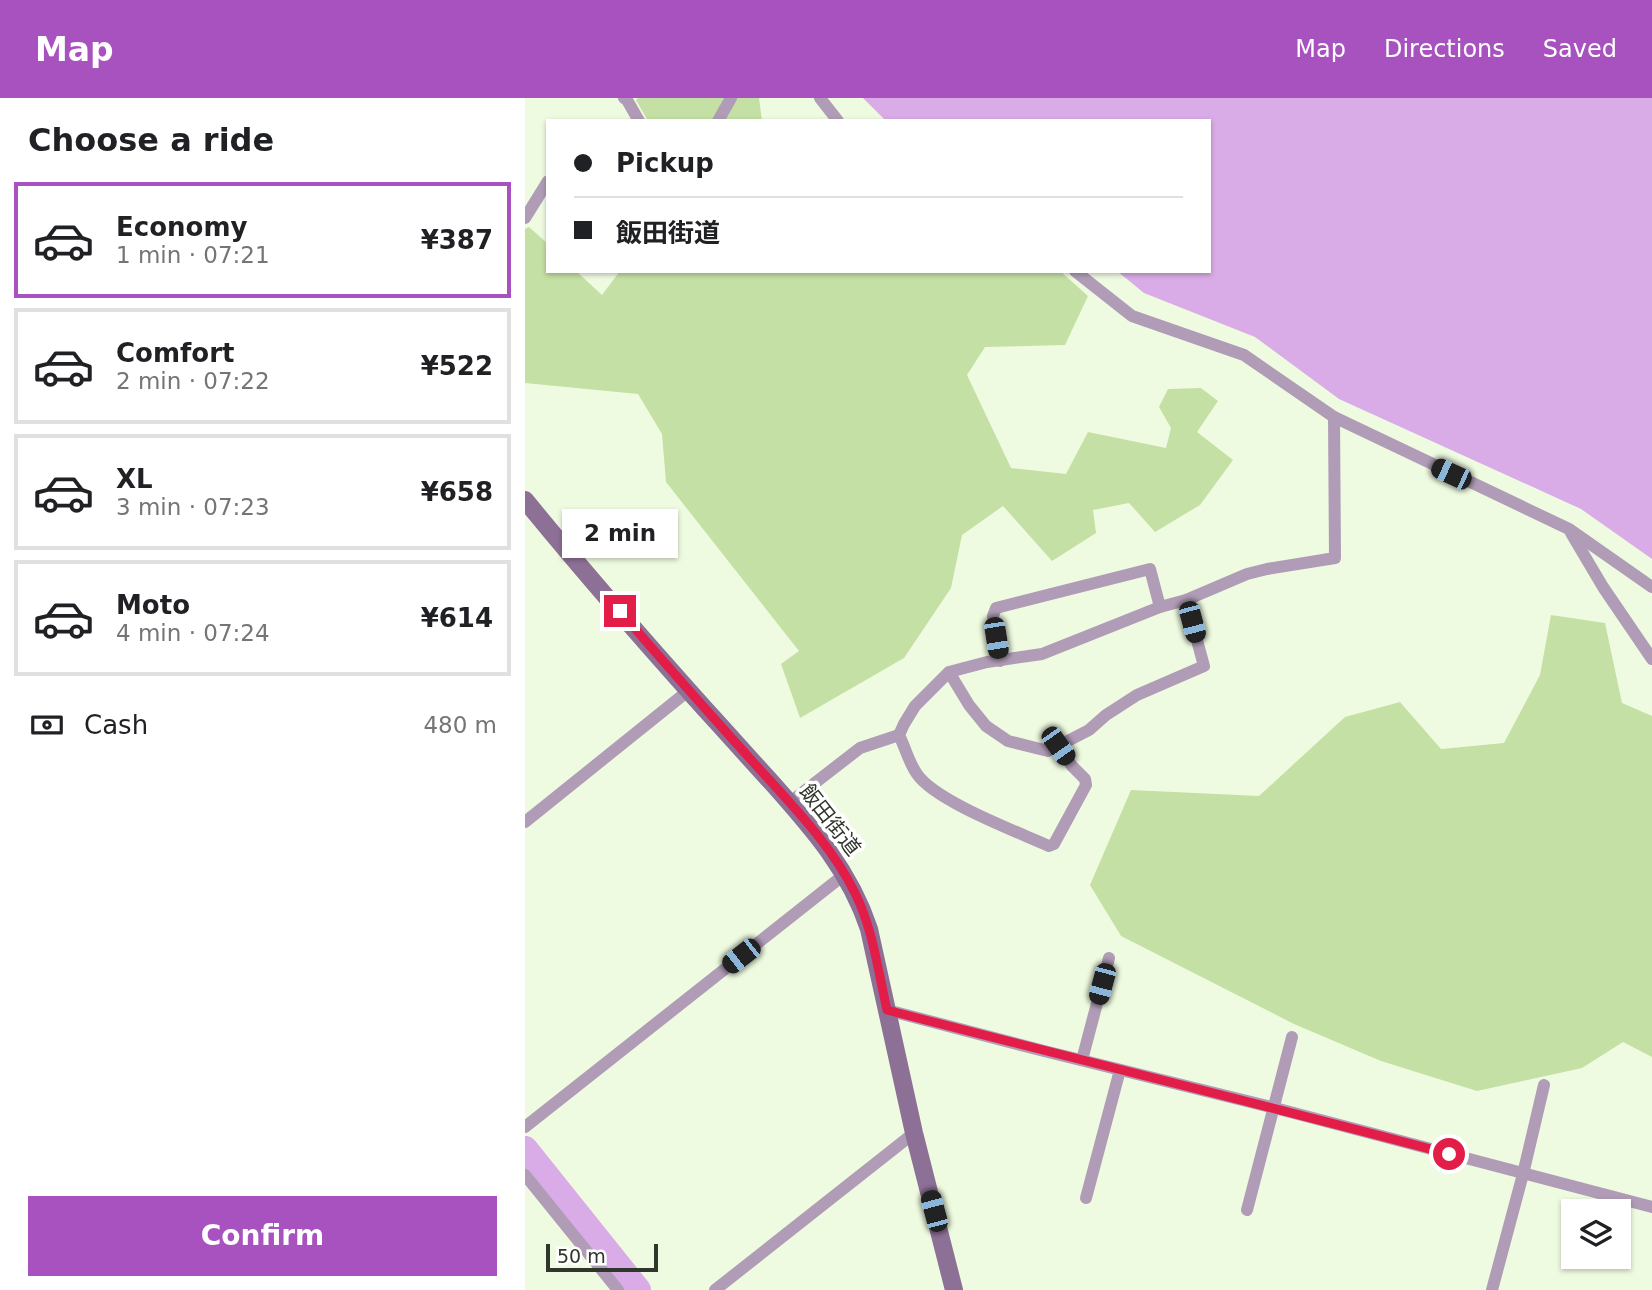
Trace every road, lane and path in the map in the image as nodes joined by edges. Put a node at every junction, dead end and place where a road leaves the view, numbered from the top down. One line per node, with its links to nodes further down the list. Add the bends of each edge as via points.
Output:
1 (624, 98): 4 (street)
2 (731, 98): 5 (street)
3 (820, 98): 6 (street)
4 (638, 119)
5 (719, 119)
6 (836, 119)
7 (546, 184): 8 (street)
8 (525, 218)
9 (1078, 273): 10 (street, via 1132,316 1244,355)
10 (1334, 417): 12 (street); 14 (street, via 1335,558 1247,574)
11 (527, 507): 19 (main road, 飯田街道)
12 (1569, 530): 13 (street); 16 (street)
13 (1652, 587)
14 (1186, 600): 15 (street); 21 (street, via 1204,666 1137,695)
15 (1160, 607): 17 (street, via 1042,654); 17 (street, via 1150,569 996,608 993,616)
16 (1652, 659)
17 (1000, 661): 18 (street)
18 (949, 672): 20 (street, via 915,706); 21 (street, via 986,726 1007,741 1048,751)
19 (688, 691): 22 (main road, 飯田街道); 23 (street)
20 (899, 735): 21 (street, via 918,775 938,793 1049,846 1086,785); 22 (street, via 860,748)
21 (1058, 746)
22 (789, 803): 24 (main road, 飯田街道)
23 (525, 822)
24 (845, 874): 26 (main road, 飯田街道, via 869,929); 32 (street)
25 (1109, 958): 28 (street)
26 (887, 1010): 28 (street); 33 (main road, 飯田街道)
27 (1292, 1037): 31 (street)
28 (1082, 1060): 29 (street)
29 (1120, 1070): 31 (street); 36 (street)
30 (1544, 1086): 34 (street)
31 (1275, 1108): 34 (street); 38 (street)
32 (529, 1124)
33 (914, 1133): 40 (street); 41 (main road, 飯田街道)
34 (1523, 1174): 37 (street); 42 (street)
35 (525, 1175): 39 (street)
36 (1086, 1198)
37 (1652, 1208)
38 (1247, 1210)
39 (618, 1290)
40 (715, 1290)
41 (954, 1290)
42 (1492, 1290)

